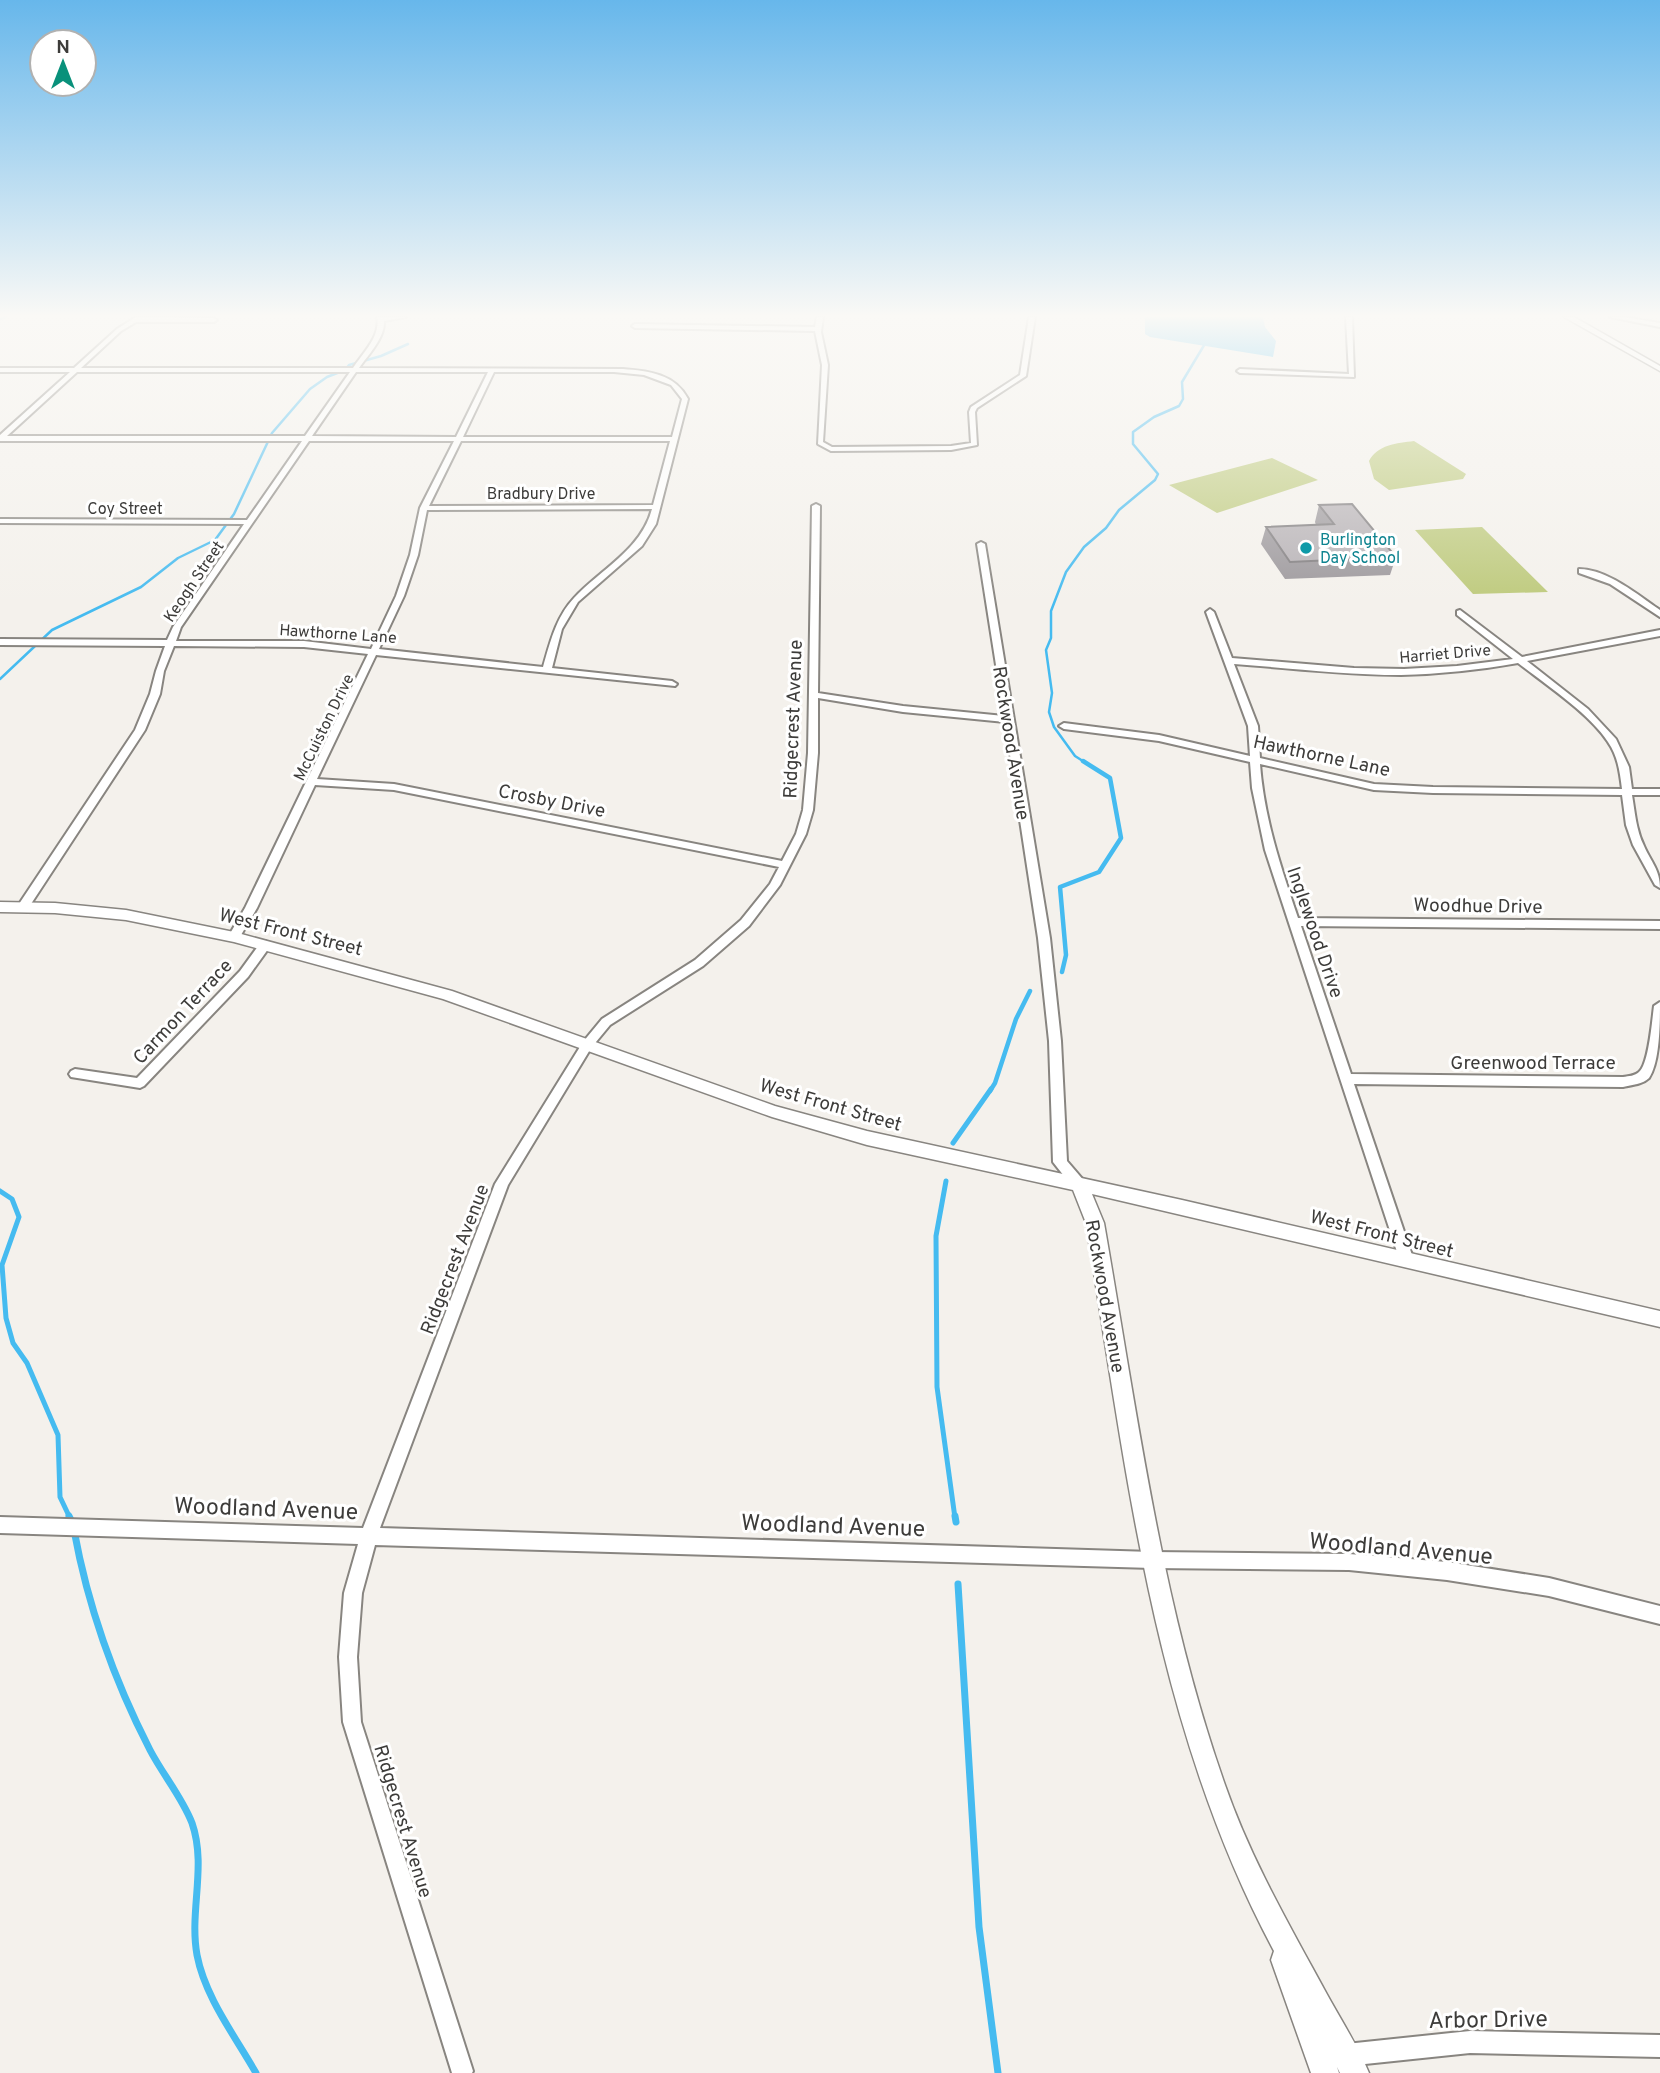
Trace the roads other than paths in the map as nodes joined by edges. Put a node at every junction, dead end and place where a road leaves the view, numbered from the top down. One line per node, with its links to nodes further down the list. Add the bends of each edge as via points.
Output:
1 (27, 414): 7 (street)
2 (325, 414): 8 (street, Keogh Street)
3 (470, 414): 9 (street, McCuiston Drive)
4 (681, 414): 10 (street)
5 (820, 414): 6 (street, via 820,443 842,449 971,446 976,440)
6 (972, 414)
7 (0, 438): 8 (street)
8 (308, 439): 9 (street); 15 (street, Keogh Street)
9 (458, 439): 10 (street); 13 (street, McCuiston Drive)
10 (675, 439): 12 (street)
11 (816, 506): 29 (street, Ridgecrest Avenue)
12 (657, 507): 13 (street, Bradbury Drive); 27 (street, via 639,544 584,590 563,617)
13 (424, 508): 24 (street, McCuiston Drive, via 407,578)
14 (0, 522): 15 (street, Coy Street)
15 (250, 522): 23 (street, Keogh Street)
16 (981, 544): 30 (street, Rockwood Avenue)
17 (1582, 572): 20 (street, via 1613,582)
18 (1210, 612): 26 (street, Inglewood Drive)
19 (1460, 613): 25 (street)
20 (1660, 614)
21 (1660, 633): 25 (street, Harriet Drive)
22 (0, 642): 23 (street, Hawthorne Lane)
23 (170, 644): 24 (street, Hawthorne Lane, via 304,644); 39 (street, Keogh Street, via 140,730)
24 (374, 650): 27 (street, Hawthorne Lane); 33 (street, McCuiston Drive)
25 (1518, 659): 26 (street, Harriet Drive, via 1409,672); 34 (street, via 1601,725 1620,755)
26 (1230, 661): 32 (street, Inglewood Drive, via 1253,726)
27 (547, 669): 28 (street, Hawthorne Lane)
28 (671, 684)
29 (814, 695): 30 (street, via 914,711); 36 (street, Ridgecrest Avenue, via 808,810)
30 (1007, 719): 48 (street, Rockwood Avenue, via 1044,938 1055,1041 1060,1162)
31 (1064, 726): 32 (street, Hawthorne Lane, via 1159,738)
32 (1256, 759): 34 (street, Hawthorne Lane, via 1398,789); 40 (street, Inglewood Drive, via 1261,818)
33 (312, 782): 36 (street, Crosby Drive, via 394,787); 42 (street, McCuiston Drive)
34 (1625, 792): 35 (street, Hawthorne Lane); 37 (street, via 1630,825)
35 (1660, 792)
36 (784, 865): 45 (street, Ridgecrest Avenue, via 761,904 723,944 620,1011)
37 (1660, 885)
38 (0, 907): 39 (street, West Front Street)
39 (23, 907): 42 (street, West Front Street, via 126,915)
40 (1295, 922): 41 (street, Woodhue Drive); 47 (street, Inglewood Drive)
41 (1660, 925)
42 (234, 937): 43 (street, West Front Street)
43 (265, 945): 45 (street, West Front Street, via 447,995); 46 (street, Carmon Terrace, via 244,974 140,1083)
44 (1660, 1006): 47 (street, Greenwood Terrace, via 1651,1064 1639,1079)
45 (587, 1045): 48 (street, West Front Street, via 793,1118); 52 (street, Ridgecrest Avenue, via 502,1184)
46 (75, 1074)
47 (1347, 1079): 49 (street, Inglewood Drive)
48 (1080, 1186): 49 (street, West Front Street); 53 (street, Rockwood Avenue, via 1096,1223)
49 (1407, 1261): 50 (street, West Front Street)
50 (1660, 1320)
51 (0, 1525): 52 (street, Woodland Avenue)
52 (369, 1534): 53 (street, Woodland Avenue); 59 (street, Ridgecrest Avenue, via 353,1593 348,1657 352,1722)
53 (1153, 1560): 54 (street, Woodland Avenue, via 1349,1562 1447,1571 1549,1587); 55 (street, Rockwood Avenue, via 1165,1622 1210,1775)
54 (1660, 1615)
55 (1267, 1915): 57 (street, Rockwood Avenue); 58 (street, Rockwood Avenue)
56 (1660, 2046): 57 (street, Arbor Drive, via 1470,2042)
57 (1350, 2064): 58 (street, Arbor Drive)
58 (1321, 2065)
59 (462, 2071)

